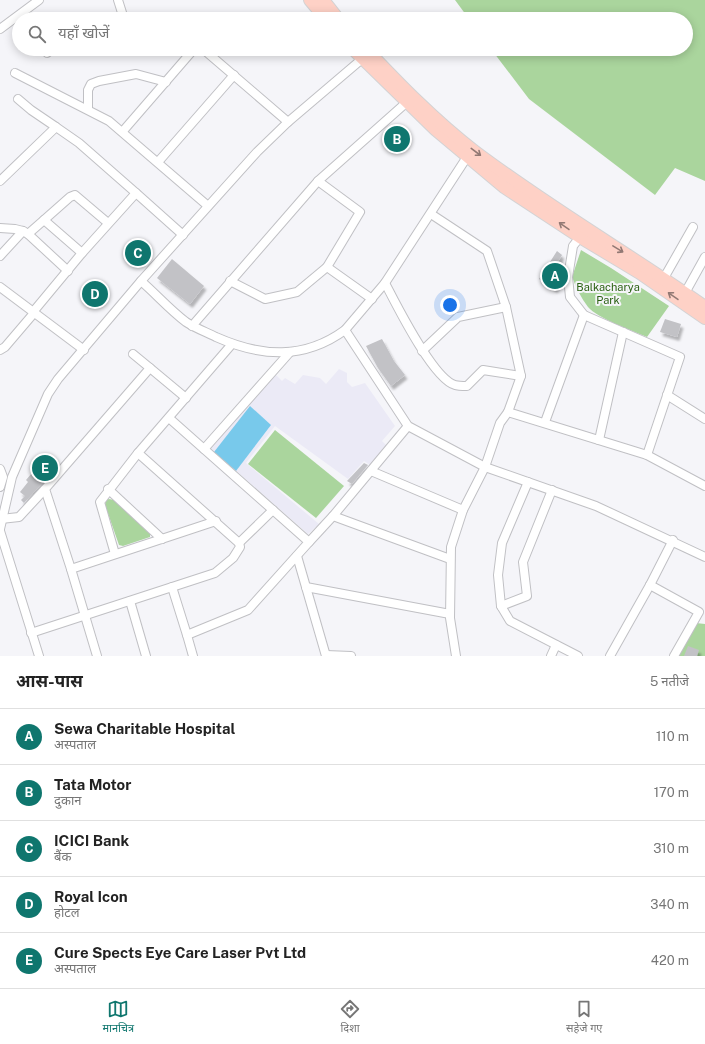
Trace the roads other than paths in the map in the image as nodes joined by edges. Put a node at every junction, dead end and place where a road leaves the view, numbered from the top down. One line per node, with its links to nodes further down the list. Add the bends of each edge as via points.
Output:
1 (39, 0): 5 (street)
2 (118, 0): 6 (street)
3 (310, 0): 7 (main road)
4 (323, 0): 8 (main road)
5 (23, 12)
6 (122, 12)
7 (320, 12)
8 (332, 12)
9 (12, 20): 10 (street)
10 (0, 29)
11 (188, 56): 18 (street)
12 (211, 56): 17 (street)
13 (362, 56): 22 (street)
14 (366, 56): 20 (main road)
15 (366, 56): 44 (main road, one-way to 44, via 473,150 585,229)
16 (15, 72): 21 (street)
17 (234, 75): 22 (street); 26 (street)
18 (166, 82): 21 (street, via 136,74 99,81 91,84 88,90); 24 (street)
19 (18, 98): 23 (street)
20 (407, 102): 25 (main road); 28 (street)
21 (88, 108): 24 (street)
22 (286, 120): 30 (street, via 239,164)
23 (56, 128): 27 (street); 29 (street, via 79,143)
24 (123, 131): 26 (street)
25 (467, 157): 31 (street); 38 (main road, one-way to 25, via 504,187)
26 (158, 162): 30 (street)
27 (0, 181)
28 (318, 181): 42 (street, via 360,212); 46 (street)
29 (136, 193): 33 (street); 37 (street)
30 (206, 204): 37 (street)
31 (431, 214): 47 (street); 51 (street, via 487,251)
32 (44, 220): 33 (street, via 75,195); 36 (street); 39 (street)
33 (108, 223): 39 (street)
34 (693, 227): 44 (street)
35 (0, 228): 36 (street)
36 (25, 233): 40 (street); 43 (street)
37 (181, 233): 45 (street)
38 (580, 237): 54 (street, via 573,246 568,277 570,297); 55 (main road, one-way to 38, via 640,273)
39 (82, 253): 43 (street)
40 (0, 256)
41 (705, 257): 49 (street)
42 (327, 267): 46 (street, via 297,292 265,299); 50 (street)
43 (68, 270): 53 (street)
44 (664, 278): 49 (main road)
45 (141, 281): 56 (street); 61 (street)
46 (230, 281): 56 (street)
47 (385, 283): 50 (street); 62 (street)
48 (0, 288): 53 (street)
49 (685, 293): 52 (main road)
50 (372, 299): 57 (street)
51 (506, 307): 62 (street, via 458,317); 66 (street)
52 (705, 307)
53 (33, 313): 60 (street); 61 (street)
54 (584, 315): 58 (street); 72 (street)
55 (705, 318)
56 (192, 326): 59 (street)
57 (345, 330): 63 (street, via 325,342); 73 (street)
58 (623, 332): 67 (street, via 680,357); 74 (street)
59 (232, 344): 63 (street, via 255,351); 68 (street)
60 (0, 350)
61 (84, 350): 81 (street, via 52,387)
62 (422, 351): 66 (street, via 446,380 455,385 467,386 483,370)
63 (290, 352): 75 (street)
64 (133, 354): 65 (street)
65 (150, 368): 68 (street); 85 (street)
66 (521, 376): 69 (street)
67 (667, 395): 71 (street); 77 (street)
68 (186, 398): 70 (street)
69 (508, 412): 72 (street); 78 (street, via 500,423)
70 (169, 418): 75 (street); 76 (street)
71 (705, 418)
72 (545, 422): 74 (street)
73 (408, 426): 78 (street); 79 (street)
74 (599, 440): 77 (street)
75 (204, 449): 88 (street)
76 (138, 453): 86 (street); 92 (street)
77 (647, 455): 83 (street)
78 (484, 467): 82 (street); 89 (street)
79 (371, 471): 89 (street); 91 (street)
80 (1, 473): 81 (street); 84 (street)
81 (12, 476): 90 (street)
82 (528, 482): 87 (street); 107 (street, via 502,543 498,575)
83 (705, 486)
84 (0, 487)
85 (45, 489): 90 (street, via 19,517); 102 (street)
86 (108, 489): 94 (street); 98 (street, via 100,504)
87 (552, 490): 95 (street, via 596,506); 107 (street, via 523,562 526,596)
88 (273, 510): 96 (street); 97 (street)
89 (463, 510): 101 (street, via 450,547)
90 (1, 516): 93 (street)
91 (333, 516): 96 (street); 101 (street)
92 (216, 521): 94 (street); 97 (street)
93 (0, 530): 111 (street)
94 (162, 539): 98 (street)
95 (673, 540): 100 (street); 103 (street)
96 (309, 542): 99 (street)
97 (239, 543): 104 (street, via 234,558 215,572)
98 (115, 554): 102 (street)
99 (297, 556): 105 (street); 112 (street, via 248,610)
100 (705, 557)
101 (450, 559): 108 (street)
102 (71, 569): 110 (street)
103 (650, 585): 109 (street); 123 (street)
104 (172, 587): 106 (street); 112 (street)
105 (306, 587): 108 (street); 118 (street)
106 (130, 601): 110 (street); 116 (street)
107 (502, 606): 113 (street, via 510,621)
108 (450, 614): 120 (street)
109 (702, 614): 124 (street)
110 (86, 615): 111 (street); 115 (street)
111 (31, 633): 114 (street)
112 (187, 635): 117 (street)
113 (556, 646): 121 (street); 122 (street)
114 (39, 656)
115 (97, 656)
116 (146, 656)
117 (193, 656)
118 (326, 656): 119 (street)
119 (351, 656)
120 (456, 656)
121 (551, 656)
122 (578, 656)
123 (610, 656)
124 (674, 656)

